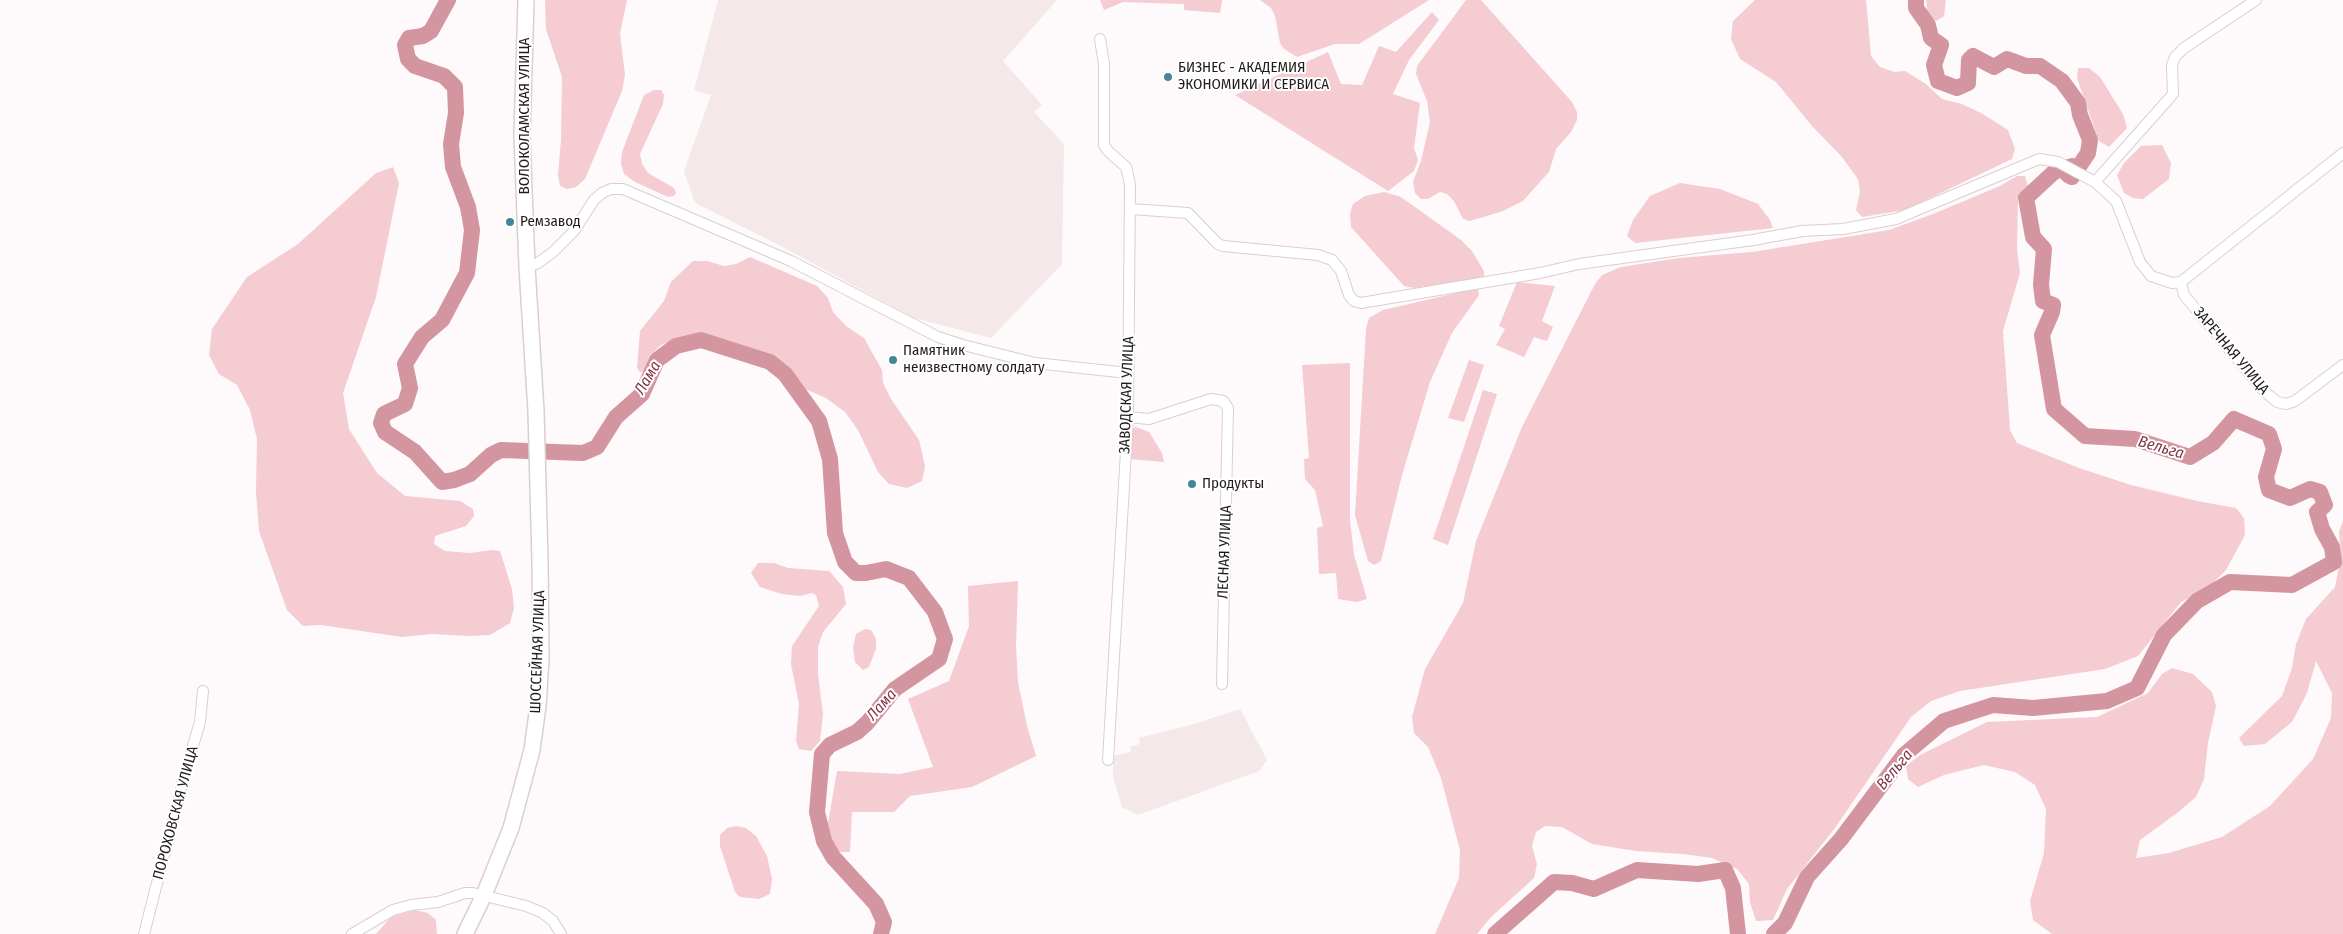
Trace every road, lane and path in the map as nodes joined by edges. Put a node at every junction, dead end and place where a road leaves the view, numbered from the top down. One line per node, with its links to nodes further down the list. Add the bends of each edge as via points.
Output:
1 (526, 0): 7 (main road, ВОЛОКОЛАМСКАЯ УЛИЦА, via 522,136)
2 (2256, 0): 5 (street, via 2175,57 2172,65 2173,94)
3 (1100, 39): 6 (street, ЗАВОДСКАЯ УЛИЦА, via 1104,64 1104,145 1129,174)
4 (2343, 153): 8 (street)
5 (2095, 182): 6 (street, via 2058,162 2038,158 1896,220 1579,264 1360,303 1349,295 1341,271 1332,260 1318,255 1223,246 1188,212); 8 (street, via 2116,201 2140,262 2151,276 2163,281)
6 (1130, 209): 10 (street, ЗАВОДСКАЯ УЛИЦА)
7 (527, 267): 10 (street, via 553,252 602,193 623,189 791,261 938,337 1036,362); 11 (main road, ВОЛОКОЛАМСКАЯ УЛИЦА)
8 (2181, 282): 9 (street, ЗАРЕЧНАЯ УЛИЦА, via 2184,295 2263,390 2277,402 2295,401)
9 (2343, 365)
10 (1128, 373): 12 (street, ЗАВОДСКАЯ УЛИЦА)
11 (536, 411): 16 (main road, ШОССЕЙНАЯ УЛИЦА, via 541,619 538,706 532,750 511,828)
12 (1128, 416): 13 (street, ЛЕСНАЯ УЛИЦА, via 1148,419 1211,399 1223,401 1228,408); 15 (street, ЗАВОДСКАЯ УЛИЦА)
13 (1222, 684)
14 (203, 691): 17 (street, ПОРОХОВСКАЯ УЛИЦА, via 200,722)
15 (1108, 760)
16 (484, 895): 18 (street, via 464,893 438,902 393,910); 19 (main road, ШОССЕЙНАЯ УЛИЦА); 20 (street, via 543,913 553,921)
17 (144, 934)
18 (352, 934)
19 (465, 934)
20 (560, 934)

